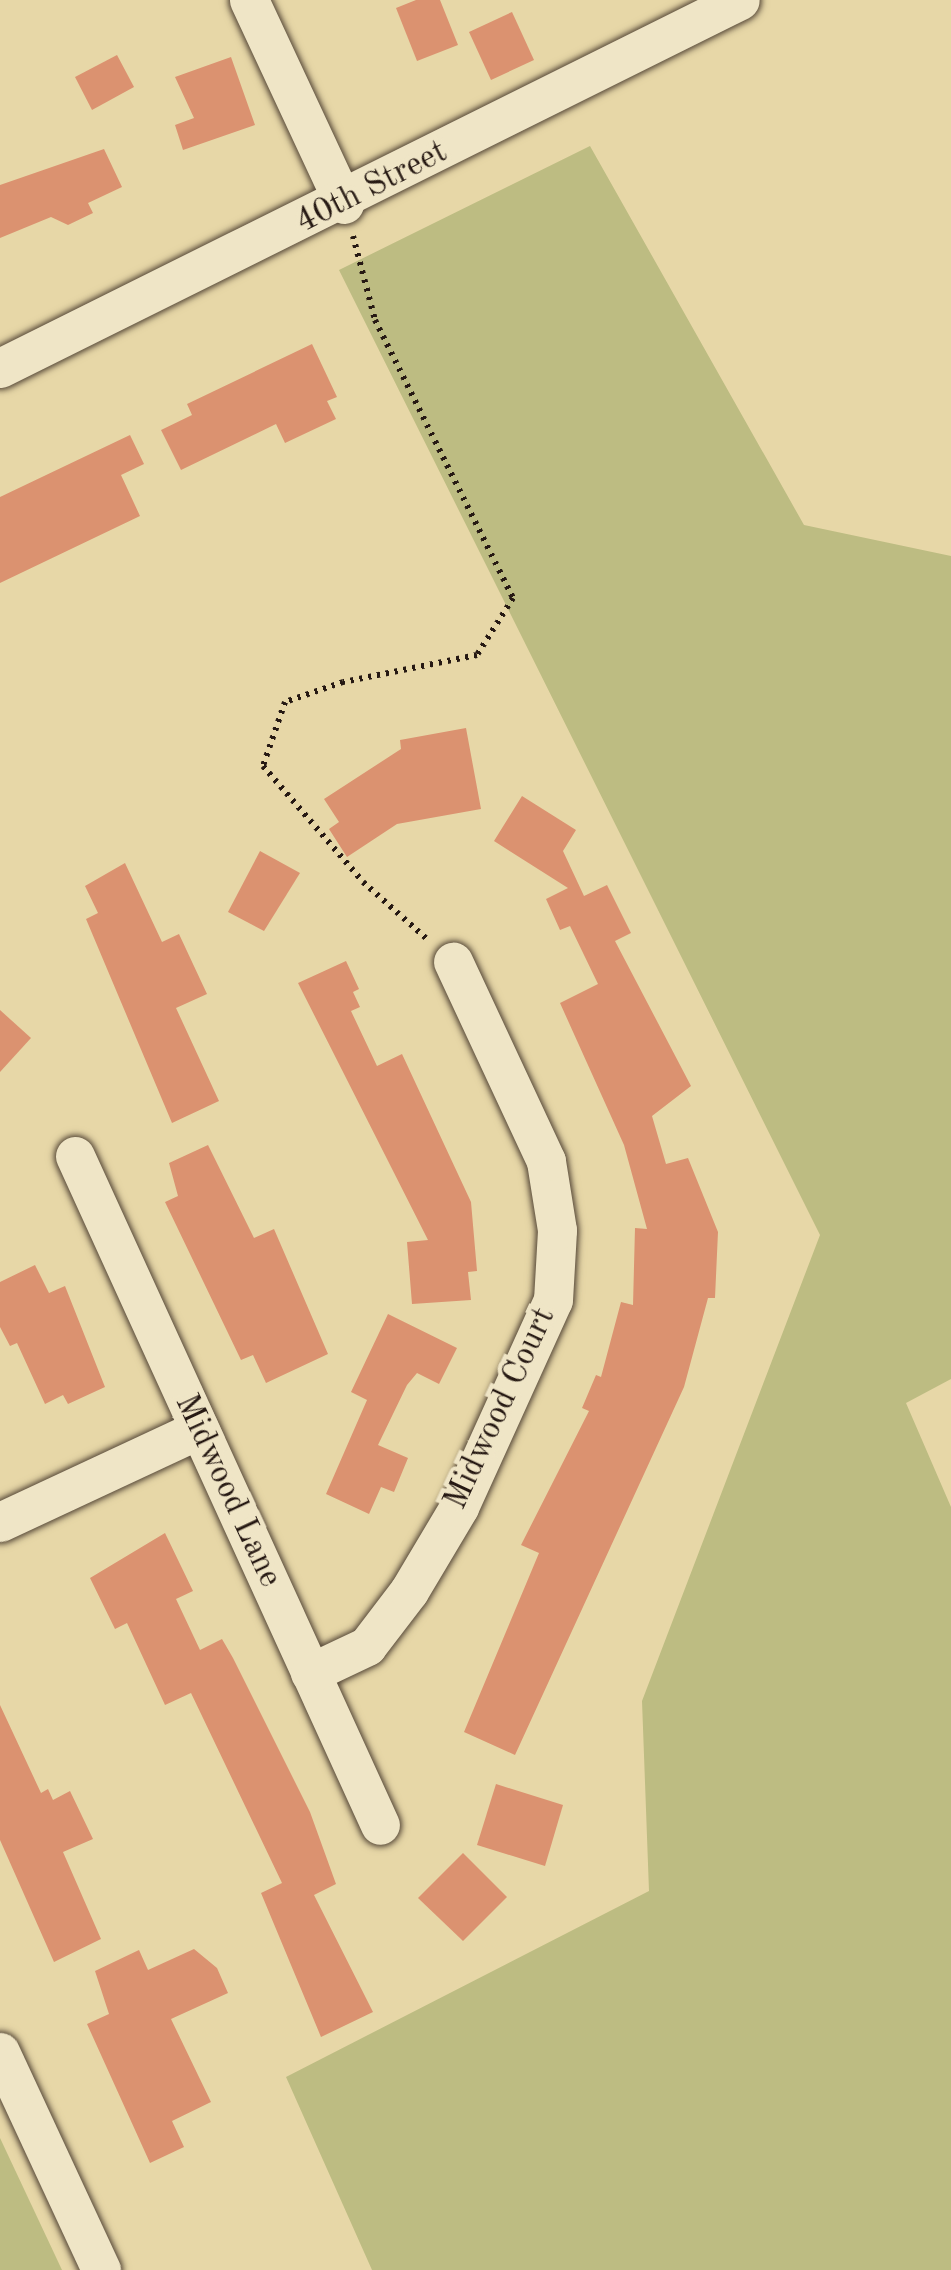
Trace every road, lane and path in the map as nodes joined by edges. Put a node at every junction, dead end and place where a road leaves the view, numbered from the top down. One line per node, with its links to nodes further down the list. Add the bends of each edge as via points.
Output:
1 (249, 0): 3 (street)
2 (740, 0): 3 (street, 40th Street)
3 (344, 204): 4 (street, 40th Street); 5 (path, via 375,320 513,598 477,655 285,702 263,766 363,882)
4 (0, 368)
5 (453, 962): 9 (street, Midwood Court, via 546,1161 556,1230 553,1300 459,1507 409,1591 367,1646)
6 (75, 1156): 7 (street, Midwood Lane)
7 (200, 1429): 8 (street); 9 (street, Midwood Lane)
8 (0, 1522)
9 (310, 1673): 10 (street, Midwood Lane)
10 (380, 1825)
11 (0, 2052): 12 (street)
12 (101, 2270)

